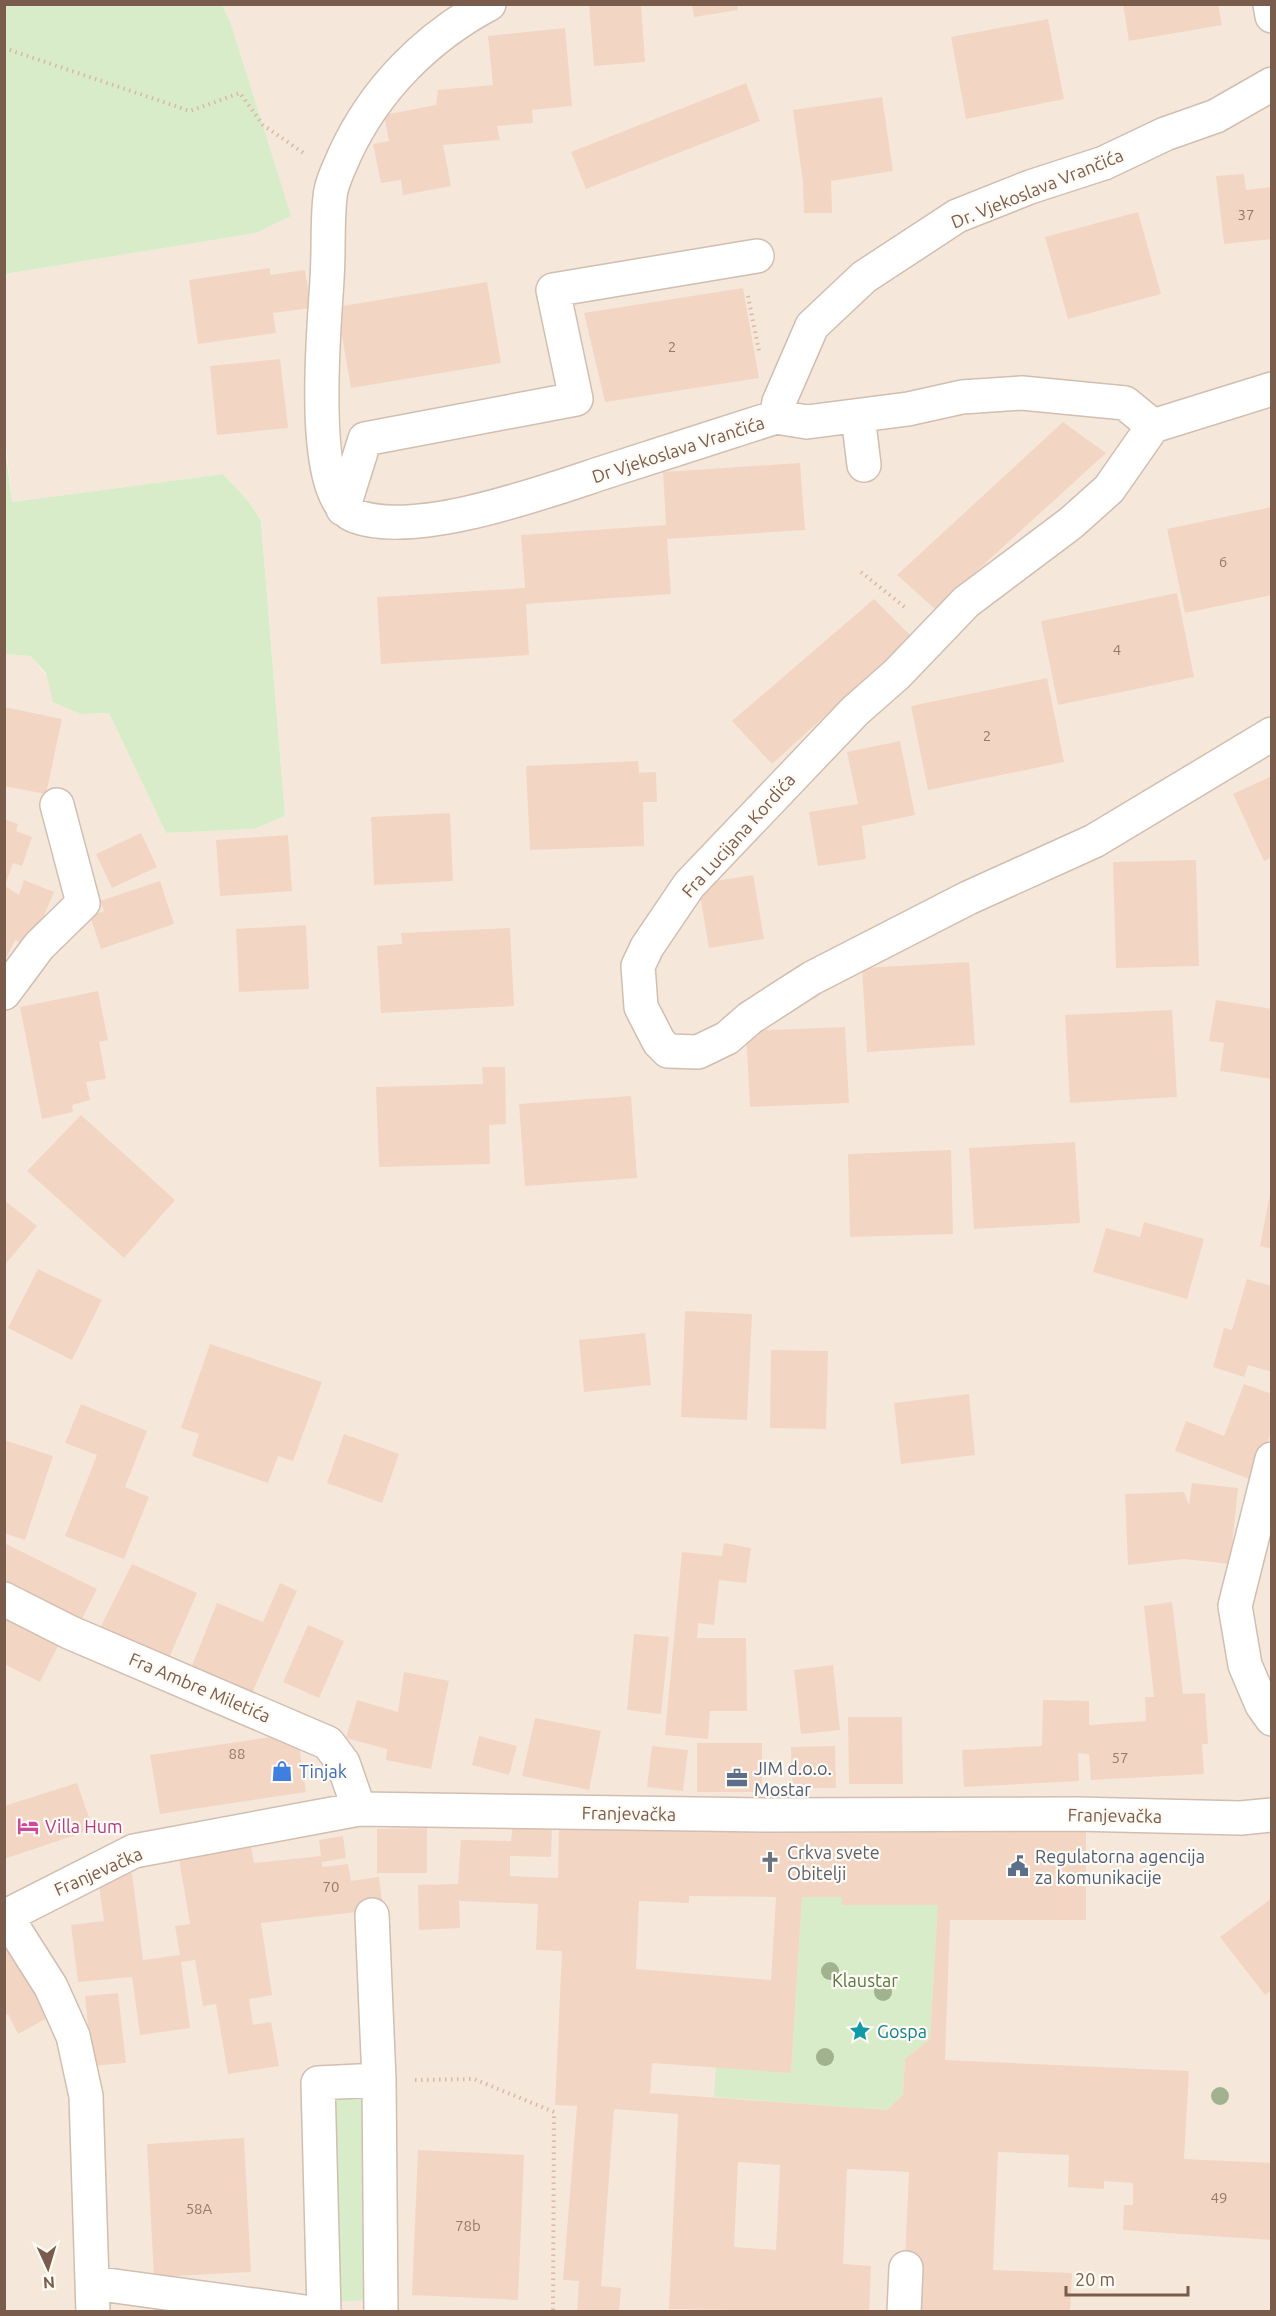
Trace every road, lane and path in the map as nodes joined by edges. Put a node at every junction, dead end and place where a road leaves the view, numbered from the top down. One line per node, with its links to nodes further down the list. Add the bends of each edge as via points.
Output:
1 (489, 4): 13 (street, via 456,22 405,65 370,110 330,194 320,391 327,464)
2 (1270, 4): 3 (street)
3 (1272, 16)
4 (4, 48): 6 (path, via 190,111 240,93 263,125)
5 (1272, 84): 10 (street, Dr. Vjekoslava Vrančića, via 1216,116 1165,134 1104,163 957,216 864,277 812,326)
6 (314, 160)
7 (757, 256): 13 (street, via 553,290 576,399 365,439)
8 (1272, 389): 11 (street)
9 (858, 416): 10 (street, Dr Vjekoslava Vrančića, via 807,422); 11 (street, Dr Vjekoslava Vrančića, via 962,397 1022,393 1125,403); 12 (street)
10 (776, 417): 13 (street, Dr Vjekoslava Vrančića, via 503,505 429,520 384,521 354,516)
11 (1153, 426): 15 (street, Fra Lucijana Kordića, via 1109,489 1071,523 966,602)
12 (864, 465)
13 (343, 509)
14 (861, 572): 15 (path)
15 (937, 632): 16 (street, Fra Lucijana Kordića, via 855,711 689,885 647,947 638,966 641,1007 668,1051 698,1052 726,1038 812,978 968,898 1094,841)
16 (1272, 734)
17 (57, 804): 18 (street, via 83,903 39,946)
18 (4, 993)
19 (1272, 1460): 21 (street, via 1235,1606 1245,1665)
20 (4, 1599): 22 (street, Fra Ambre Miletića, via 69,1632 328,1743 343,1763)
21 (1272, 1719)
22 (359, 1809): 23 (street, Franjevačka, via 764,1815); 25 (street, Franjevačka, via 134,1851)
23 (1272, 1815)
24 (372, 1914): 26 (street)
25 (5, 1917): 28 (street, Franjevačka, via 51,1986 73,2036 86,2096)
26 (379, 2080): 30 (street, via 318,2083); 31 (street); 32 (path, via 474,2079 554,2112)
27 (906, 2268): 33 (street)
28 (93, 2297): 29 (street, Franjevačka)
29 (305, 2312)
30 (324, 2312)
31 (381, 2312)
32 (553, 2312)
33 (904, 2312)

